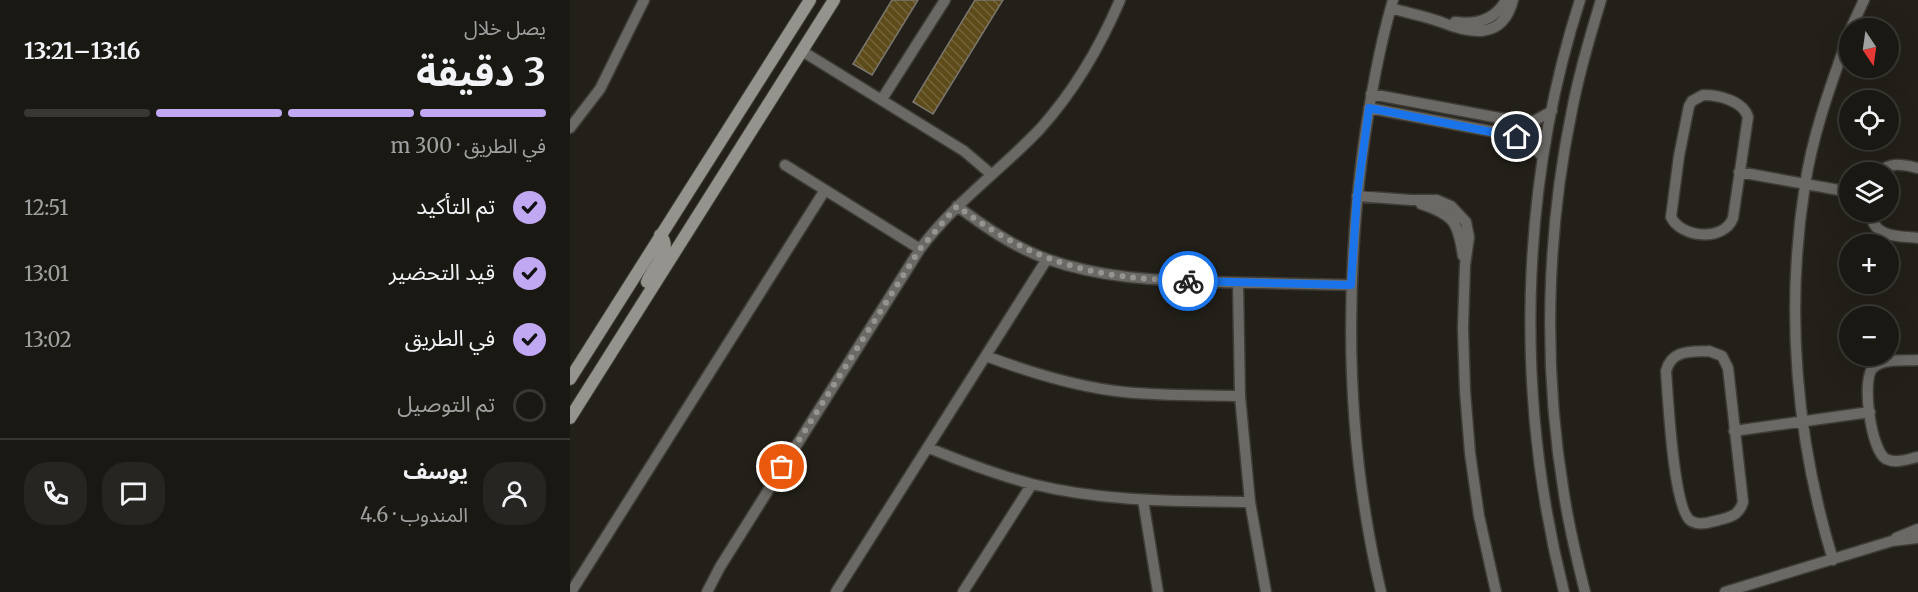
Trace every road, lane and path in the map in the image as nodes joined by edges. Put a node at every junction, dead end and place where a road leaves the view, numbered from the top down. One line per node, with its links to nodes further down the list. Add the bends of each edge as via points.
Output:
1 (644, 0): 22 (street, via 600,89)
2 (810, 0): 35 (street)
3 (834, 0): 14 (street)
4 (945, 0): 17 (street)
5 (1120, 0): 28 (street, via 1064,100)
6 (1506, 0): 13 (street, via 1494,14 1481,21)
7 (1512, 0): 13 (street, via 1503,20 1487,30 1468,31)
8 (1580, 0): 20 (street)
9 (1601, 0): 68 (street, via 1582,65 1564,153 1551,296 1558,453)
10 (1864, 0): 12 (street)
11 (1392, 4): 13 (street); 16 (street)
12 (1856, 18)
13 (1442, 22)
14 (802, 51): 17 (street); 41 (street)
15 (1839, 62): 29 (street)
16 (1371, 94): 18 (street); 19 (street)
17 (882, 99): 28 (street, via 964,151)
18 (1369, 108): 21 (street); 32 (street)
19 (1462, 111): 20 (street, via 1521,122 1534,121); 21 (street)
20 (1551, 111): 23 (street)
21 (1460, 125): 23 (street, via 1517,137)
22 (570, 128)
23 (1543, 157): 67 (street, via 1533,260 1532,375 1541,473)
24 (785, 165): 30 (street)
25 (1899, 165): 26 (street)
26 (1918, 168)
27 (1739, 172): 27 (street, via 1748,123 1746,112 1738,103 1709,95 1697,97 1689,106 1679,156 1671,211 1674,224 1685,231 1722,232 1733,218); 29 (street)
28 (991, 174): 33 (street)
29 (1805, 184): 31 (street); 48 (street, via 1796,308)
30 (825, 190): 37 (street); 59 (street)
31 (1839, 190)
32 (1357, 196): 40 (street); 66 (street, via 1444,202 1462,216 1470,237 1465,265 1465,391 1479,516)
33 (957, 206): 37 (street); 38 (street, via 1002,237)
34 (1873, 222): 36 (street, via 1886,235)
35 (660, 235): 41 (street, via 666,248 650,275); 44 (street)
36 (1918, 238)
37 (920, 249): 60 (street)
38 (1047, 259): 39 (street, via 1113,276); 42 (street)
39 (1238, 283): 40 (street); 45 (street)
40 (1351, 285): 65 (street, via 1355,433)
41 (645, 298): 47 (street)
42 (986, 356): 45 (street, via 1040,375 1094,387 1149,394); 50 (street)
43 (1918, 360): 46 (street, via 1880,363 1872,369 1867,378)
44 (570, 379)
45 (1240, 396): 54 (street)
46 (1870, 412): 48 (street); 51 (street, via 1882,456 1893,461)
47 (570, 418)
48 (1802, 421): 49 (street); 58 (street, via 1819,515)
49 (1734, 431): 49 (street, via 1728,368 1722,356 1709,351 1682,352 1671,359 1666,371 1670,417 1682,509 1690,521 1705,523 1727,518 1741,508 1744,496)
50 (929, 448): 52 (street); 61 (street)
51 (1918, 457)
52 (1032, 484): 53 (street); 62 (street)
53 (1143, 500): 54 (street); 63 (street)
54 (1250, 502): 64 (street)
55 (1918, 529): 57 (street)
56 (1918, 538): 57 (street)
57 (1892, 541): 58 (street)
58 (1833, 560): 69 (street)
59 (572, 591)
60 (707, 592)
61 (836, 592)
62 (963, 592)
63 (1158, 592)
64 (1266, 592)
65 (1381, 592)
66 (1496, 592)
67 (1564, 592)
68 (1585, 592)
69 (1725, 592)

